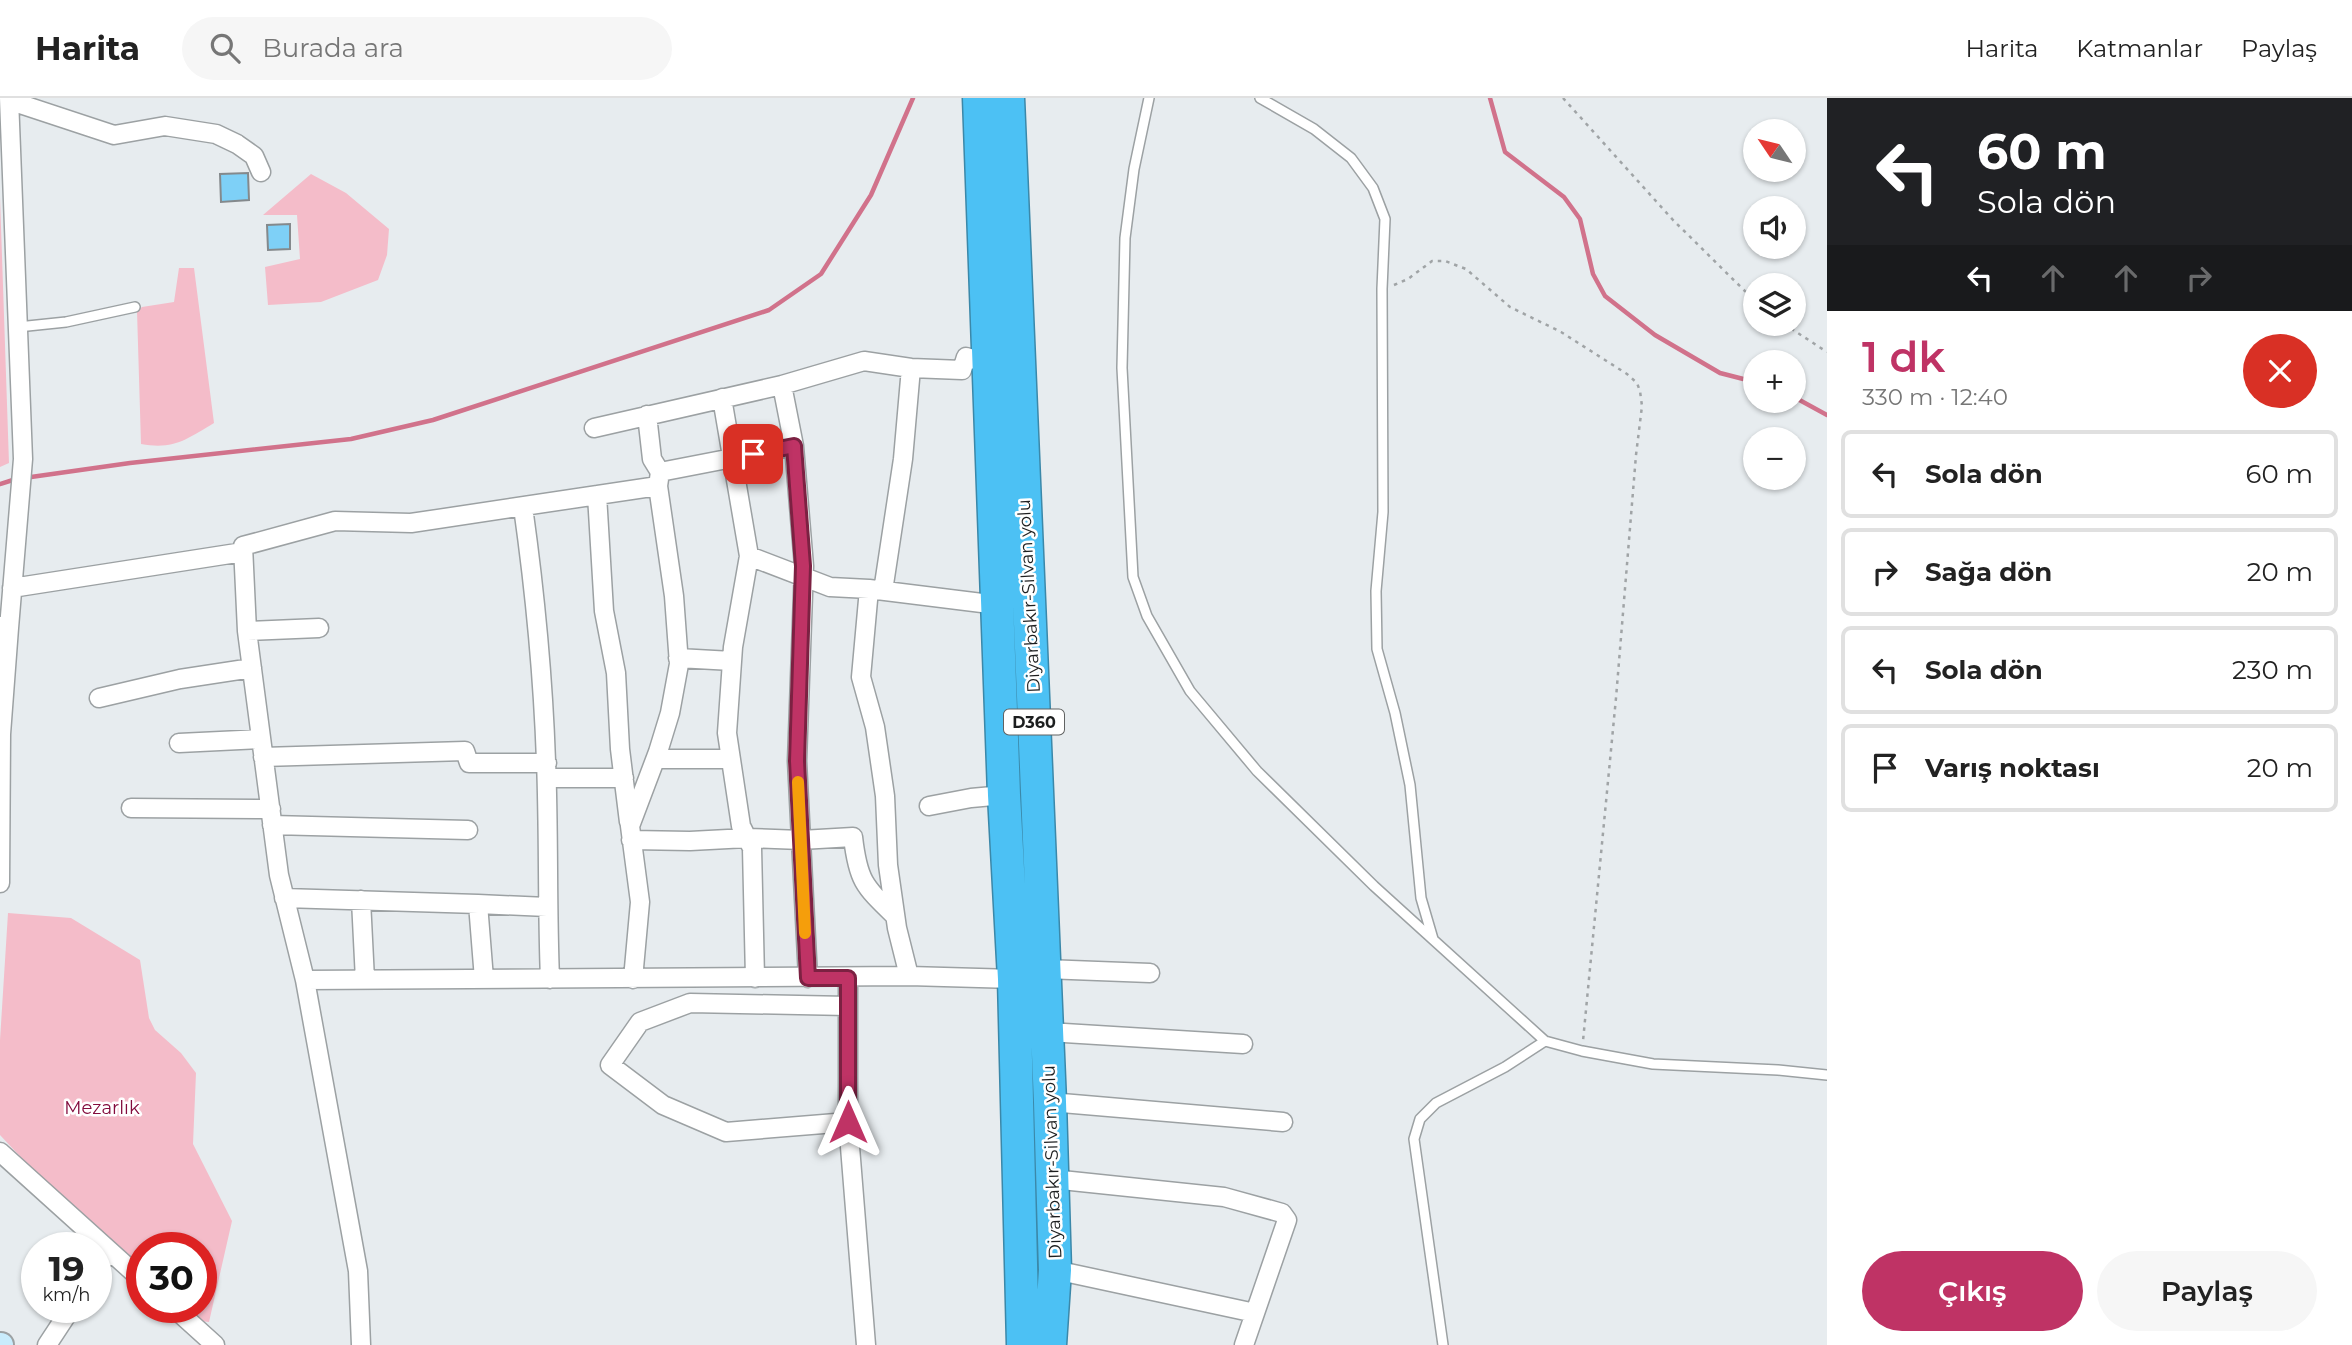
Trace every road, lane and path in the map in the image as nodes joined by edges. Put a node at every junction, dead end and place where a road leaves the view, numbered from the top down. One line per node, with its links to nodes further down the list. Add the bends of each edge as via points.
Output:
1 (979, 98): 14 (highway, Diyarbakır-Silvan yolu / D360)
2 (1008, 98): 60 (highway, Diyarbakır-Silvan yolu / D360)
3 (1149, 98): 59 (lane, via 1125,238 1122,368 1133,577 1147,616 1190,691 1257,771)
4 (1260, 98): 8 (lane, via 1314,129 1351,158 1373,188 1385,219)
5 (1563, 98): 9 (path, via 1664,211)
6 (10, 100): 7 (street, via 114,135 165,126 216,134 254,156); 11 (street)
7 (261, 172)
8 (1382, 289): 59 (lane, via 1383,512 1376,591 1377,649 1410,785 1421,898); 76 (path, via 1408,279 1432,261 1466,269 1510,307 1561,332 1627,374 1640,391)
9 (1743, 289)
10 (135, 307): 11 (lane)
11 (18, 327): 28 (street, via 22,468)
12 (1802, 336): 13 (path)
13 (1827, 352)
14 (990, 364): 15 (street, via 966,357 962,370); 30 (highway, Diyarbakır-Silvan yolu / D360)
15 (911, 368): 16 (street, via 864,361); 29 (street, via 903,458)
16 (782, 385): 17 (street); 20 (street)
17 (722, 398): 18 (street); 21 (street)
18 (646, 415): 19 (street); 22 (street)
19 (594, 428)
20 (794, 446): 21 (street); 27 (street)
21 (732, 458): 22 (street); 26 (street)
22 (659, 479): 23 (street); 34 (street)
23 (597, 495): 24 (street); 44 (street, via 604,611 616,673)
24 (523, 507): 25 (street, via 411,523 335,521 243,546); 43 (street, via 538,616)
25 (243, 552): 28 (street); 33 (street)
26 (749, 556): 27 (street); 35 (street)
27 (803, 577): 29 (street, via 831,587); 52 (street, via 797,761)
28 (12, 588): 31 (street)
29 (876, 590): 30 (street); 58 (street, via 861,677 875,727 885,796)
30 (999, 605): 45 (highway, Diyarbakır-Silvan yolu / D360)
31 (4, 627): 53 (street)
32 (318, 628): 33 (street)
33 (247, 631): 36 (street)
34 (678, 658): 35 (street); 41 (street, via 670,713)
35 (732, 661): 42 (street, via 727,733)
36 (252, 668): 37 (street); 38 (street)
37 (99, 698)
38 (261, 739): 39 (street); 40 (street)
39 (179, 743)
40 (263, 757): 43 (street, via 465,751 469,763); 48 (street)
41 (656, 759): 42 (street); 50 (street)
42 (731, 759): 51 (street)
43 (547, 770): 44 (street); 57 (street)
44 (624, 778): 50 (street)
45 (1004, 795): 46 (street); 69 (highway, Diyarbakır-Silvan yolu / D360)
46 (929, 806)
47 (131, 808): 48 (street)
48 (272, 817): 49 (street); 54 (street)
49 (468, 830)
50 (631, 833): 51 (street, via 690,841); 68 (street, via 640,902)
51 (747, 838): 52 (street); 63 (street, via 755,886)
52 (801, 840): 58 (street, via 853,838 856,869 866,888); 64 (street)
53 (0, 883)
54 (284, 898): 55 (street); 70 (street)
55 (360, 900): 56 (street); 71 (street)
56 (478, 904): 57 (street); 66 (street)
57 (547, 907): 67 (street)
58 (895, 916): 62 (street)
59 (1433, 941): 74 (lane)
60 (1045, 969): 61 (street); 73 (highway, Diyarbakır-Silvan yolu / D360)
61 (1150, 972)
62 (909, 976): 65 (street); 69 (street)
63 (755, 978): 64 (street); 68 (street)
64 (808, 978): 65 (street)
65 (848, 978): 72 (street)
66 (484, 979): 67 (street); 71 (street)
67 (550, 979): 68 (street)
68 (633, 979)
69 (1014, 979): 94 (highway, Diyarbakır-Silvan yolu / D360)
70 (304, 980): 71 (street); 92 (street, via 358,1271)
71 (365, 980)
72 (848, 1006): 79 (street); 79 (street, via 690,1003 640,1022 611,1065 663,1105 726,1132)
73 (1048, 1032): 75 (street); 78 (highway, Diyarbakır-Silvan yolu / D360)
74 (1545, 1041): 76 (lane); 97 (lane, via 1436,1103 1420,1119 1414,1139)
75 (1243, 1044)
76 (1582, 1051): 77 (lane, via 1653,1064)
77 (1827, 1075)
78 (1050, 1102): 80 (street); 82 (highway, Diyarbakır-Silvan yolu / D360)
79 (848, 1122): 93 (street)
80 (1283, 1122)
81 (0, 1152): 83 (street)
82 (1052, 1179): 86 (highway, Diyarbakır-Silvan yolu / D360); 87 (street, via 1224,1197 1282,1213 1287,1220)
83 (88, 1232)
84 (112, 1254): 85 (street)
85 (126, 1266)
86 (1055, 1270): 87 (street); 95 (highway, Diyarbakır-Silvan yolu / D360)
87 (1255, 1313): 96 (street)
88 (61, 1323): 90 (street)
89 (191, 1323): 91 (street)
90 (47, 1345)
91 (215, 1345)
92 (361, 1345)
93 (866, 1345)
94 (1023, 1345)
95 (1050, 1345)
96 (1244, 1345)
97 (1443, 1345)

